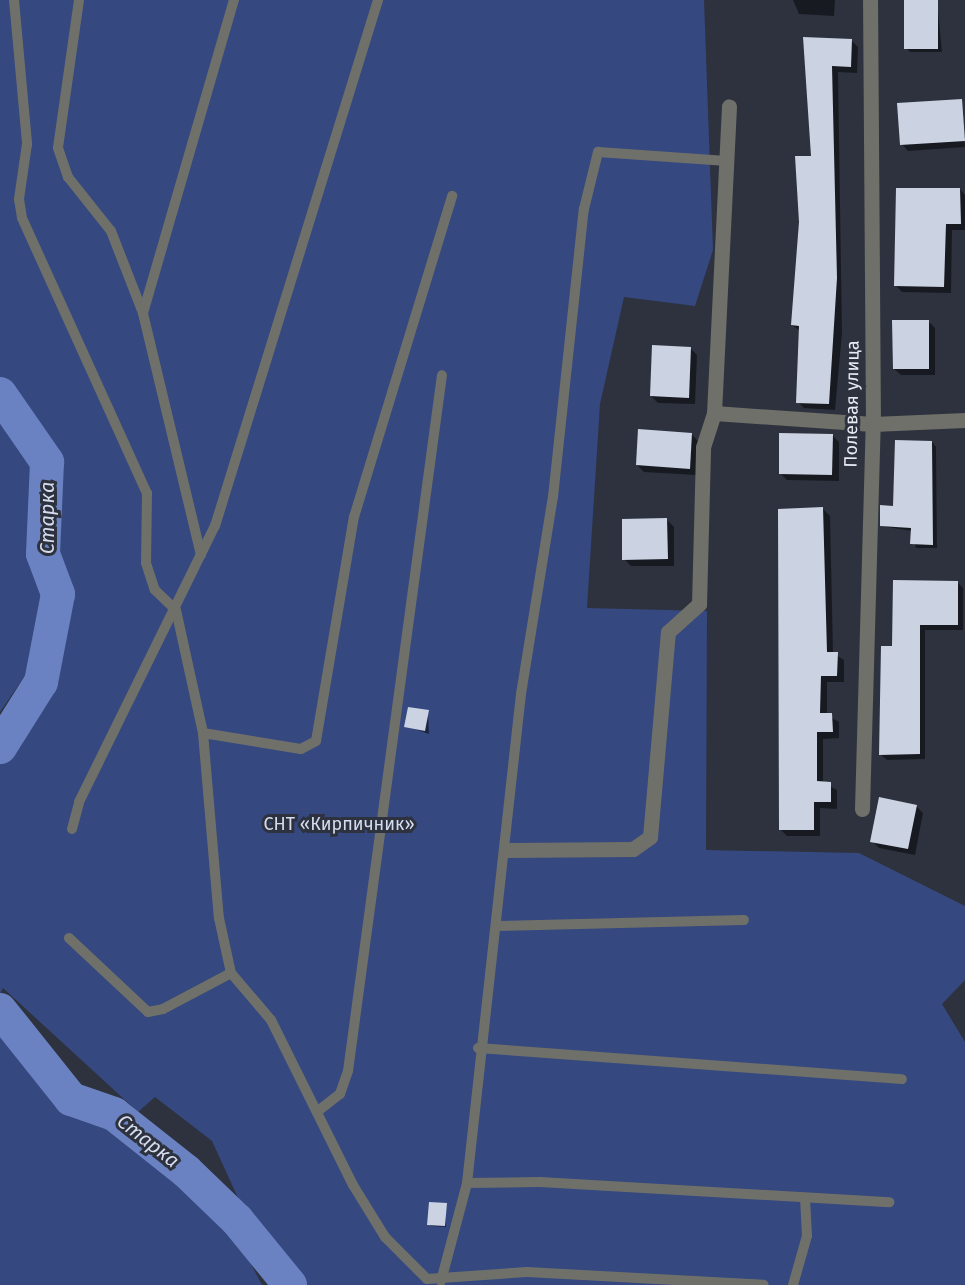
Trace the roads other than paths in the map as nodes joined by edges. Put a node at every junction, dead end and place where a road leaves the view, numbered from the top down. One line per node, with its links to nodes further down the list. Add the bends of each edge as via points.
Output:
1 (14, 0): 15 (lane, via 27,144 19,199 22,218 138,467 147,494 146,563 155,590)
2 (79, 0): 9 (lane, via 58,148 68,177 111,231)
3 (234, 0): 9 (lane)
4 (378, 0): 14 (lane, via 281,326)
5 (870, 0): 13 (street, Полевая улица)
6 (729, 106): 7 (street)
7 (727, 161): 11 (street); 19 (lane, via 598,152 584,209)
8 (452, 196): 16 (lane, via 354,516 316,741 301,749)
9 (143, 313): 14 (lane)
10 (442, 375): 26 (lane, via 348,1071 340,1094)
11 (714, 413): 13 (street); 19 (street, via 703,447 699,604 668,632 647,844 584,853)
12 (965, 420): 13 (street)
13 (873, 424): 17 (street, Полевая улица)
14 (201, 555): 15 (lane)
15 (176, 610): 16 (lane); 18 (lane, via 156,638 78,802)
16 (203, 733): 23 (lane, via 219,918)
17 (862, 808)
18 (72, 830)
19 (506, 850): 21 (lane)
20 (744, 920): 21 (lane)
21 (496, 926): 24 (lane)
22 (69, 938): 23 (lane, via 148,1012 163,1009)
23 (231, 973): 26 (lane, via 271,1020)
24 (478, 1048): 25 (lane); 27 (lane)
25 (902, 1078)
26 (318, 1111): 31 (lane, via 385,1237)
27 (467, 1183): 28 (lane, via 540,1182); 30 (lane)
28 (806, 1198): 29 (lane); 34 (lane, via 807,1236)
29 (889, 1202)
30 (441, 1281): 31 (lane); 32 (lane, via 527,1272)
31 (426, 1282)
32 (630, 1283): 33 (lane)
33 (764, 1285)
34 (793, 1285)

